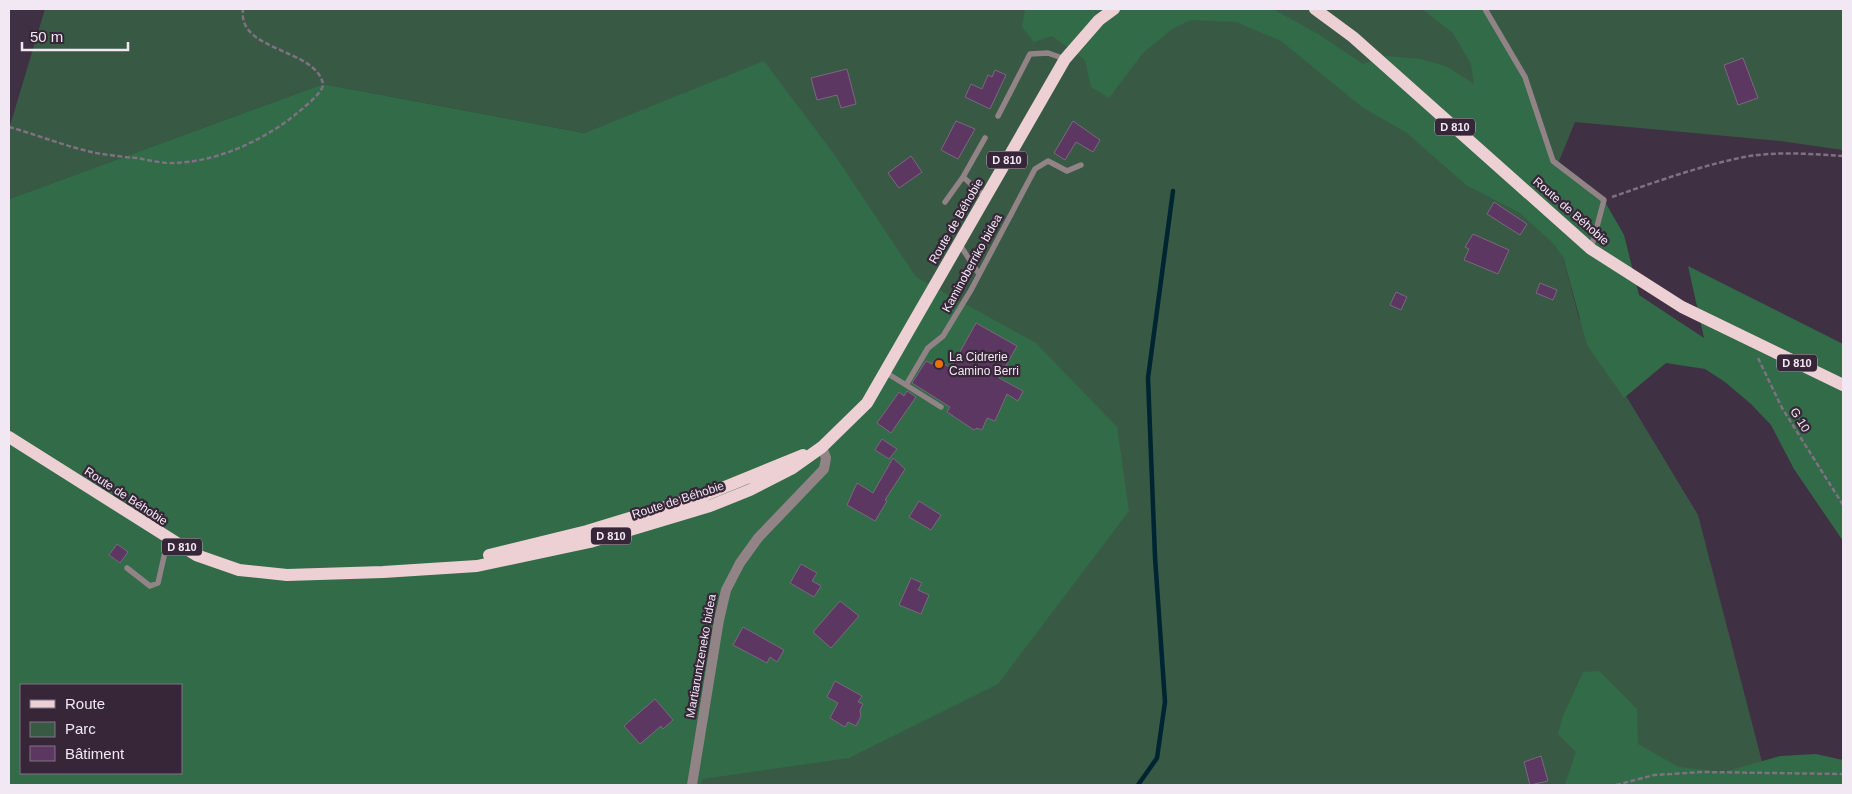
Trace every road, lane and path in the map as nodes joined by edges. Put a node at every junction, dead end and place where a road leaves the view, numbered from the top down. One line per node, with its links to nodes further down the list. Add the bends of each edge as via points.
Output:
1 (243, 9): 7 (path, via 242,19 247,31 313,68 323,83 310,102 292,118 262,136 231,151 170,163 95,153)
2 (1114, 9): 5 (main road, Route de Béhobie / D 810, via 1099,20)
3 (1315, 9): 16 (main road, Route de Béhobie / D 810, via 1354,37)
4 (1486, 9): 13 (lane, via 1525,77 1553,161)
5 (1066, 59): 6 (lane, via 1048,53 1030,54); 12 (main road, Route de Béhobie / D 810)
6 (998, 116)
7 (9, 127)
8 (985, 138): 11 (lane)
9 (1843, 156): 13 (path, via 1801,153 1745,157 1653,182)
10 (1081, 165): 17 (lane, Kaminoberriko bidea, via 1067,171 1048,161 1035,169)
11 (963, 177): 12 (lane); 14 (lane)
12 (986, 197): 15 (main road, Route de Béhobie / D 810)
13 (1604, 200): 16 (lane)
14 (945, 202)
15 (959, 244): 17 (lane); 19 (main road, Route de Béhobie / D 810)
16 (1591, 249): 18 (main road, Route de Béhobie / D 810, via 1682,307)
17 (979, 274): 20 (lane, Kaminoberriko bidea, via 943,336 928,348)
18 (1750, 341): 21 (main road, Route de Béhobie / D 810); 25 (path, G 10, via 1782,408)
19 (885, 372): 20 (lane); 24 (main road, Route de Béhobie / D 810, via 867,403)
20 (906, 385): 22 (lane)
21 (1843, 385)
22 (941, 408)
23 (9, 437): 26 (main road, Route de Béhobie / D 810)
24 (822, 447): 26 (main road, Route de Béhobie / D 810, via 705,495 587,531 472,559 383,572 287,576 239,570 196,555); 29 (street, Martiaruntzeneko bidea, via 826,458 824,468 758,538 726,590)
25 (1843, 505)
26 (168, 539): 27 (lane, via 158,583 150,586)
27 (127, 568)
28 (1843, 774): 30 (path, via 1703,772 1654,775)
29 (692, 785)
30 (1616, 785)

